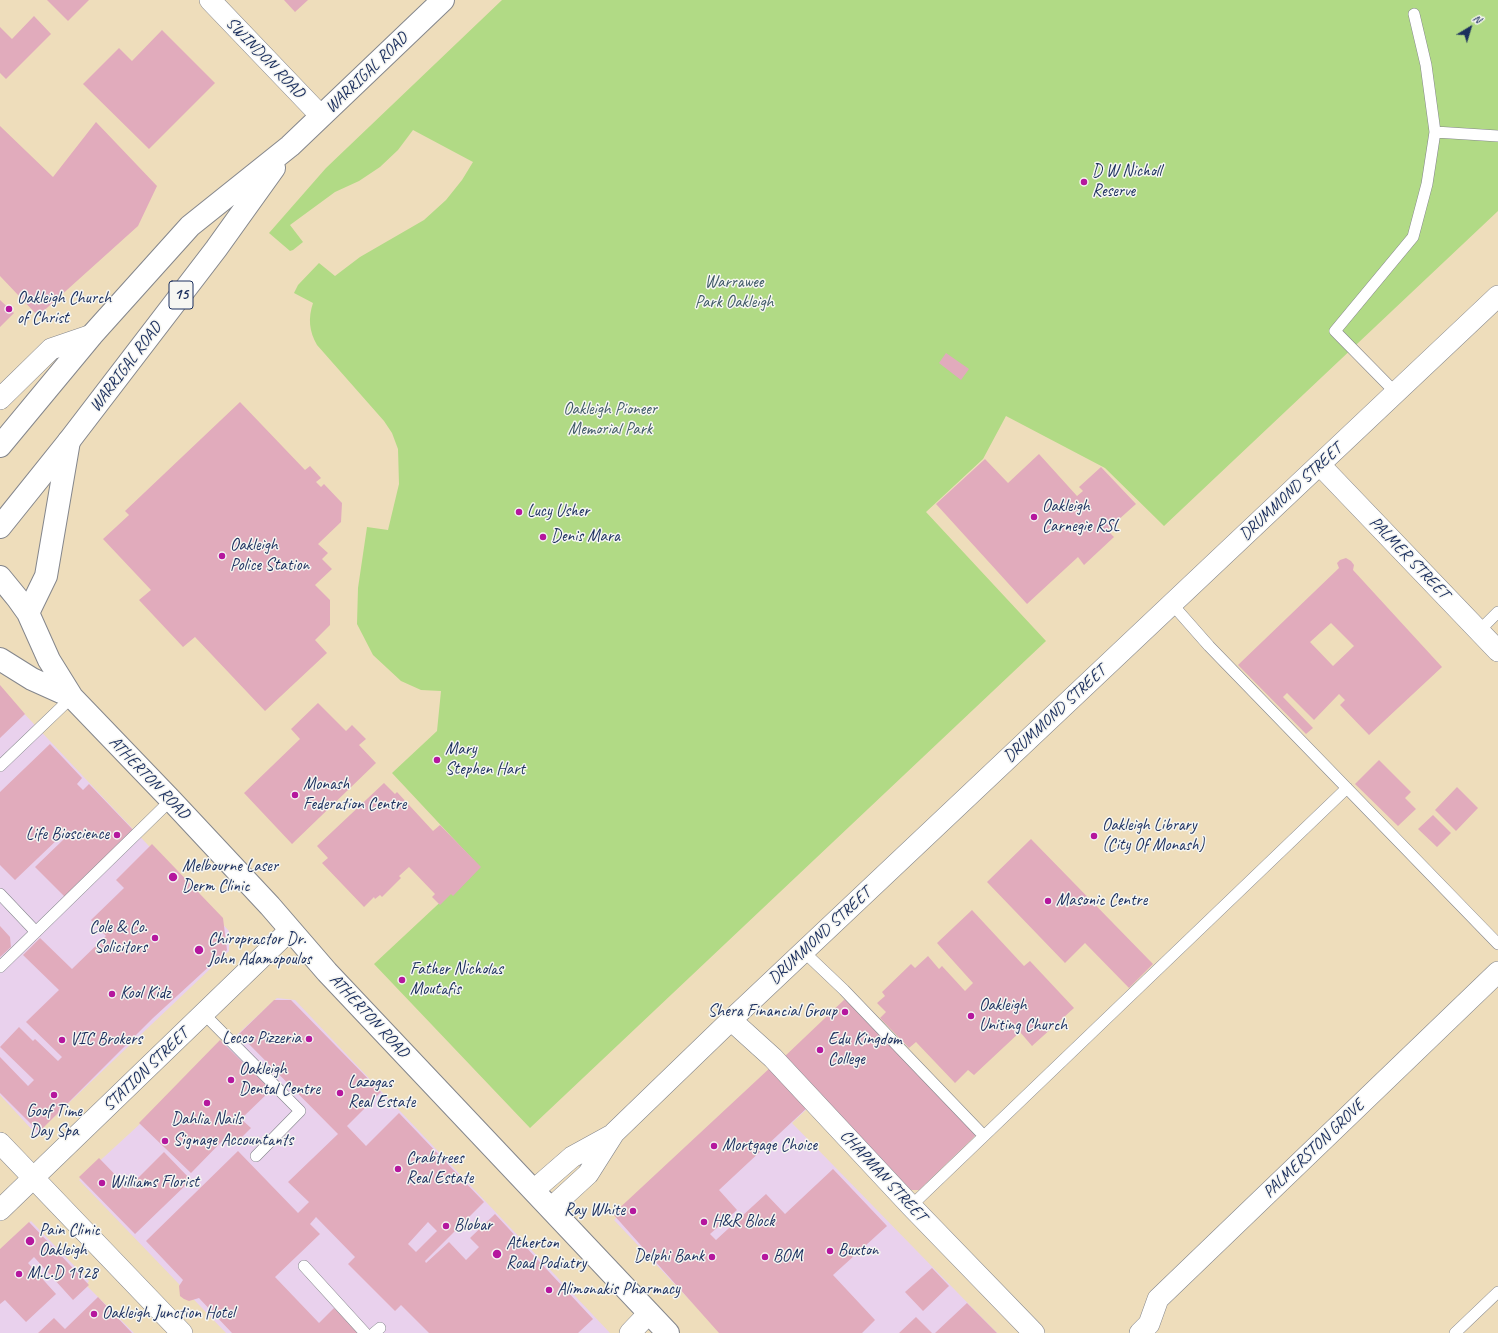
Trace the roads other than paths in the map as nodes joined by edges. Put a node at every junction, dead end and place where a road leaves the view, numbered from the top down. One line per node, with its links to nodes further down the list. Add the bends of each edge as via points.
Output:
1 (210, 0): 4 (street, SWINDON ROAD)
2 (443, 0): 4 (main road, WARRIGAL ROAD / 15)
3 (1414, 14): 5 (lane, via 1426,65)
4 (321, 116): 7 (main road, WARRIGAL ROAD / 15)
5 (1435, 132): 6 (lane); 10 (lane, via 1427,184 1414,237 1335,331)
6 (1498, 136)
7 (290, 146): 9 (main road, WARRIGAL ROAD / 15, via 190,226); 12 (main road, WARRIGAL ROAD / 15, via 216,249)
8 (1498, 296): 10 (street, DRUMMOND STREET)
9 (92, 336): 11 (street, via 51,349); 13 (main road, WARRIGAL ROAD / 15)
10 (1395, 392): 14 (street, DRUMMOND STREET)
11 (0, 399)
12 (69, 441): 15 (main road, WARRIGAL ROAD / 15); 19 (main road, via 46,576)
13 (0, 446)
14 (1320, 465): 17 (street, DRUMMOND STREET); 20 (street, PALMER STREET)
15 (0, 527)
16 (0, 577): 19 (main road, ATHERTON ROAD)
17 (1172, 604): 25 (lane, via 1209,646); 31 (street, DRUMMOND STREET)
18 (1498, 612): 20 (lane)
19 (28, 613): 23 (main road, ATHERTON ROAD, via 49,660)
20 (1478, 631): 21 (street, PALMER STREET)
21 (1498, 651)
22 (0, 659): 23 (main road, ATHERTON ROAD, via 32,679)
23 (72, 697): 24 (lane); 26 (main road, ATHERTON ROAD)
24 (0, 766)
25 (1347, 788): 30 (lane); 37 (lane)
26 (171, 800): 28 (main road, ATHERTON ROAD); 29 (lane)
27 (0, 894): 29 (lane)
28 (290, 930): 34 (street, STATION STREET); 41 (main road, ATHERTON ROAD)
29 (36, 932): 32 (lane)
30 (1498, 944)
31 (804, 952): 35 (street, DRUMMOND STREET); 37 (lane, via 844,990)
32 (0, 967)
33 (1498, 972): 53 (street, PALMERSTON GROVE, via 1158,1300 1149,1324)
34 (204, 1014): 39 (lane, via 300,1111); 40 (street, STATION STREET)
35 (731, 1020): 36 (street, DRUMMOND STREET); 42 (street, CHAPMAN STREET, via 773,1058)
36 (614, 1133): 41 (street, DRUMMOND STREET, via 572,1157); 43 (street, DRUMMOND STREET, via 588,1174)
37 (984, 1136): 42 (lane)
38 (0, 1143): 40 (street)
39 (256, 1156)
40 (34, 1178): 44 (street, STATION STREET); 48 (street)
41 (534, 1190): 43 (main road, ATHERTON ROAD)
42 (911, 1206): 52 (street, CHAPMAN STREET)
43 (551, 1208): 47 (main road, ATHERTON ROAD)
44 (0, 1210)
45 (304, 1266): 49 (lane)
46 (1498, 1292): 54 (lane)
47 (649, 1313): 50 (street); 51 (main road, ATHERTON ROAD)
48 (182, 1333)
49 (365, 1333)
50 (630, 1333)
51 (668, 1333)
52 (1034, 1333)
53 (1140, 1333)
54 (1455, 1333)

